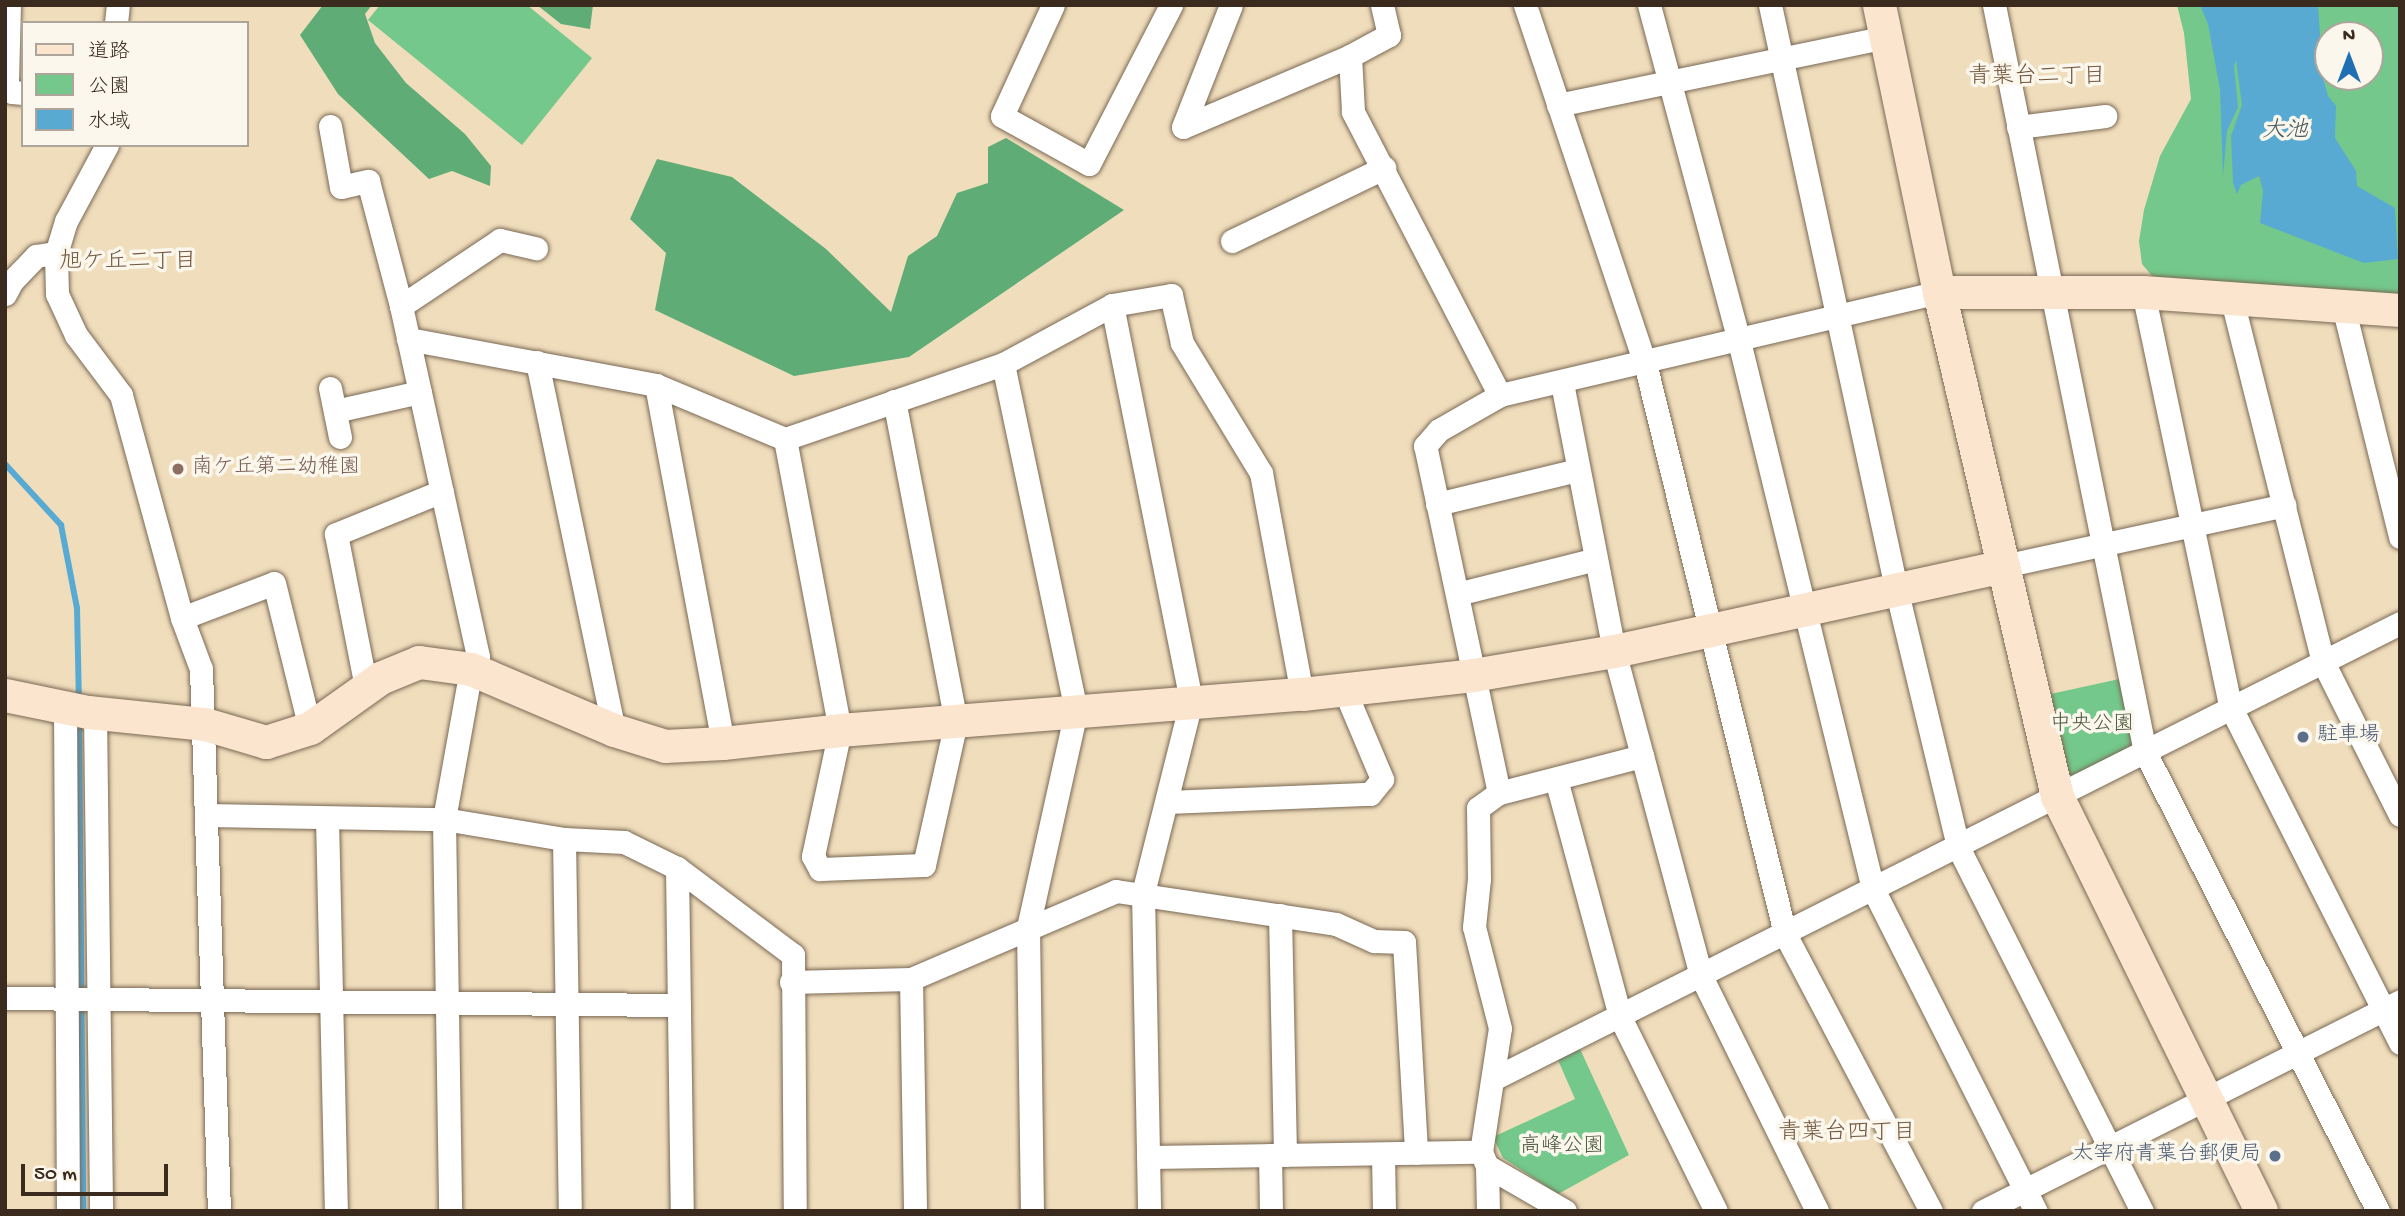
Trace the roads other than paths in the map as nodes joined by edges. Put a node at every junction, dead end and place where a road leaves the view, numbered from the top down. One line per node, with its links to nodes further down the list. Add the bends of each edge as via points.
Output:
1 (9, 5): 15 (street, via 7,83 12,92)
2 (1171, 5): 10 (street, via 1090,164 1002,116)
3 (1231, 5): 12 (street, via 1183,127)
4 (1382, 5): 12 (street, via 1389,35)
5 (1525, 5): 16 (street)
6 (1648, 5): 14 (street)
7 (1770, 5): 13 (street)
8 (1879, 5): 11 (street)
9 (1994, 5): 19 (street)
10 (1045, 8)
11 (1886, 37): 13 (street); 26 (street)
12 (1350, 56): 21 (street, via 1353,112)
13 (1782, 58): 14 (street); 34 (street)
14 (1668, 82): 16 (street); 36 (street)
15 (21, 93)
16 (1558, 105): 38 (street)
17 (2105, 116): 19 (street)
18 (330, 126): 31 (street, via 341,187 368,181)
19 (2018, 127): 25 (street)
20 (106, 147): 24 (street, via 66,221)
21 (1384, 168): 22 (street); 44 (street)
22 (1232, 241)
23 (536, 248): 31 (street, via 500,240)
24 (56, 253): 28 (street, via 36,257); 61 (street, via 57,294 76,335 121,396)
25 (2049, 291): 26 (street); 27 (street); 55 (street)
26 (1939, 292): 34 (street); 57 (street)
27 (2143, 292): 29 (street); 53 (street)
28 (5, 294)
29 (2231, 296): 32 (street); 52 (street)
30 (1112, 305): 39 (street); 70 (street, via 1171,295 1182,343 1261,473); 72 (street)
31 (401, 306): 35 (street)
32 (2343, 306): 33 (street); 54 (street)
33 (2400, 310)
34 (1836, 317): 36 (street); 58 (street)
35 (408, 339): 37 (street); 43 (street)
36 (1739, 341): 38 (street); 60 (street)
37 (537, 362): 41 (street); 79 (street)
38 (1645, 363): 40 (street); 63 (street)
39 (1003, 364): 45 (street); 75 (street)
40 (1562, 383): 44 (street); 49 (street)
41 (656, 385): 48 (street); 81 (street)
42 (330, 388): 46 (street)
43 (420, 392): 46 (street); 50 (street)
44 (1500, 396): 51 (street, via 1439,430 1425,446)
45 (894, 401): 48 (street); 76 (street)
46 (335, 411): 47 (street)
47 (340, 437)
48 (785, 439): 80 (street)
49 (1578, 470): 51 (street); 56 (street)
50 (442, 491): 66 (street, via 478,657); 68 (street, via 336,534)
51 (1437, 503): 59 (street)
52 (2284, 505): 53 (street); 65 (street)
53 (2191, 526): 55 (street); 73 (street)
54 (2400, 537)
55 (2104, 545): 57 (street); 82 (street)
56 (1596, 559): 59 (street); 64 (street)
57 (2003, 566): 58 (street); 86 (street)
58 (1896, 588): 60 (street); 93 (street)
59 (1457, 594): 67 (street)
60 (1805, 609): 63 (street); 95 (street)
61 (182, 618): 77 (street, via 201,669); 78 (street, via 274,583)
62 (2400, 623): 65 (street)
63 (1711, 630): 64 (street); 99 (street)
64 (1614, 651): 67 (street); 83 (street)
65 (2323, 662): 73 (street); 89 (street)
66 (471, 668): 68 (street, via 419,662); 79 (street); 91 (street)
67 (1473, 675): 69 (street); 85 (street)
68 (366, 687): 78 (street)
69 (1344, 689): 70 (street); 87 (street, via 1382,779 1370,794)
70 (1302, 694): 72 (street)
71 (5, 695): 74 (street)
72 (1191, 702): 75 (street); 87 (street)
73 (2231, 708): 82 (street); 111 (street)
74 (80, 710): 77 (street); 104 (street); 105 (street)
75 (1076, 711): 76 (street); 98 (street)
76 (956, 722): 80 (street); 80 (street, via 924,865 820,869 813,856)
77 (205, 724): 78 (street, via 266,742); 88 (street)
78 (310, 728)
79 (614, 730): 81 (street, via 665,746)
80 (840, 730): 81 (street)
81 (723, 743)
82 (2145, 752): 86 (street); 114 (street)
83 (1642, 756): 84 (street); 100 (street)
84 (1556, 779): 85 (street); 112 (street)
85 (1499, 793): 115 (street, via 1478,808 1474,927 1500,1028)
86 (2057, 796): 93 (street); 116 (street)
87 (1167, 802): 96 (street)
88 (207, 815): 90 (street); 106 (street)
89 (2400, 815)
90 (327, 818): 91 (street); 107 (street)
91 (444, 819): 92 (street); 108 (street)
92 (564, 839): 94 (street, via 624,842); 109 (street)
93 (1958, 846): 95 (street); 117 (street)
94 (677, 868): 102 (street, via 793,955); 110 (street)
95 (1873, 889): 99 (street); 123 (street)
96 (1143, 893): 97 (street); 98 (street, via 1116,891); 121 (street)
97 (1280, 915): 118 (street, via 1336,924 1374,941 1404,942); 120 (street)
98 (1028, 927): 101 (street); 133 (street)
99 (1785, 934): 100 (street); 141 (street)
100 (1701, 976): 112 (street); 140 (street)
101 (911, 979): 102 (street); 132 (street)
102 (791, 982): 131 (street)
103 (5, 998): 104 (street)
104 (65, 998): 105 (street); 124 (street)
105 (98, 999): 106 (street); 125 (street)
106 (213, 1000): 107 (street); 126 (street)
107 (332, 1001): 108 (street); 127 (street)
108 (447, 1002): 109 (street); 128 (street)
109 (567, 1004): 110 (street); 129 (street)
110 (679, 1005): 130 (street)
111 (2391, 1005): 113 (street); 114 (street)
112 (1620, 1017): 115 (street); 139 (street)
113 (2400, 1043)
114 (2296, 1052): 116 (street); 146 (street)
115 (1494, 1078): 122 (street)
116 (2204, 1098): 117 (street); 145 (street)
117 (2109, 1146): 123 (street); 144 (street)
118 (1416, 1153): 119 (street); 122 (street)
119 (1382, 1154): 120 (street); 136 (street)
120 (1278, 1155): 121 (street); 135 (street)
121 (1148, 1157): 134 (street)
122 (1484, 1159): 137 (street); 138 (street)
123 (2025, 1189): 142 (street); 143 (street)
124 (68, 1211)
125 (101, 1211)
126 (219, 1211)
127 (336, 1211)
128 (450, 1211)
129 (570, 1211)
130 (682, 1211)
131 (795, 1211)
132 (915, 1211)
133 (1032, 1211)
134 (1149, 1211)
135 (1271, 1211)
136 (1384, 1211)
137 (1488, 1211)
138 (1565, 1211)
139 (1716, 1211)
140 (1817, 1211)
141 (1931, 1211)
142 (1983, 1211)
143 (2036, 1211)
144 (2143, 1211)
145 (2261, 1211)
146 (2378, 1211)

